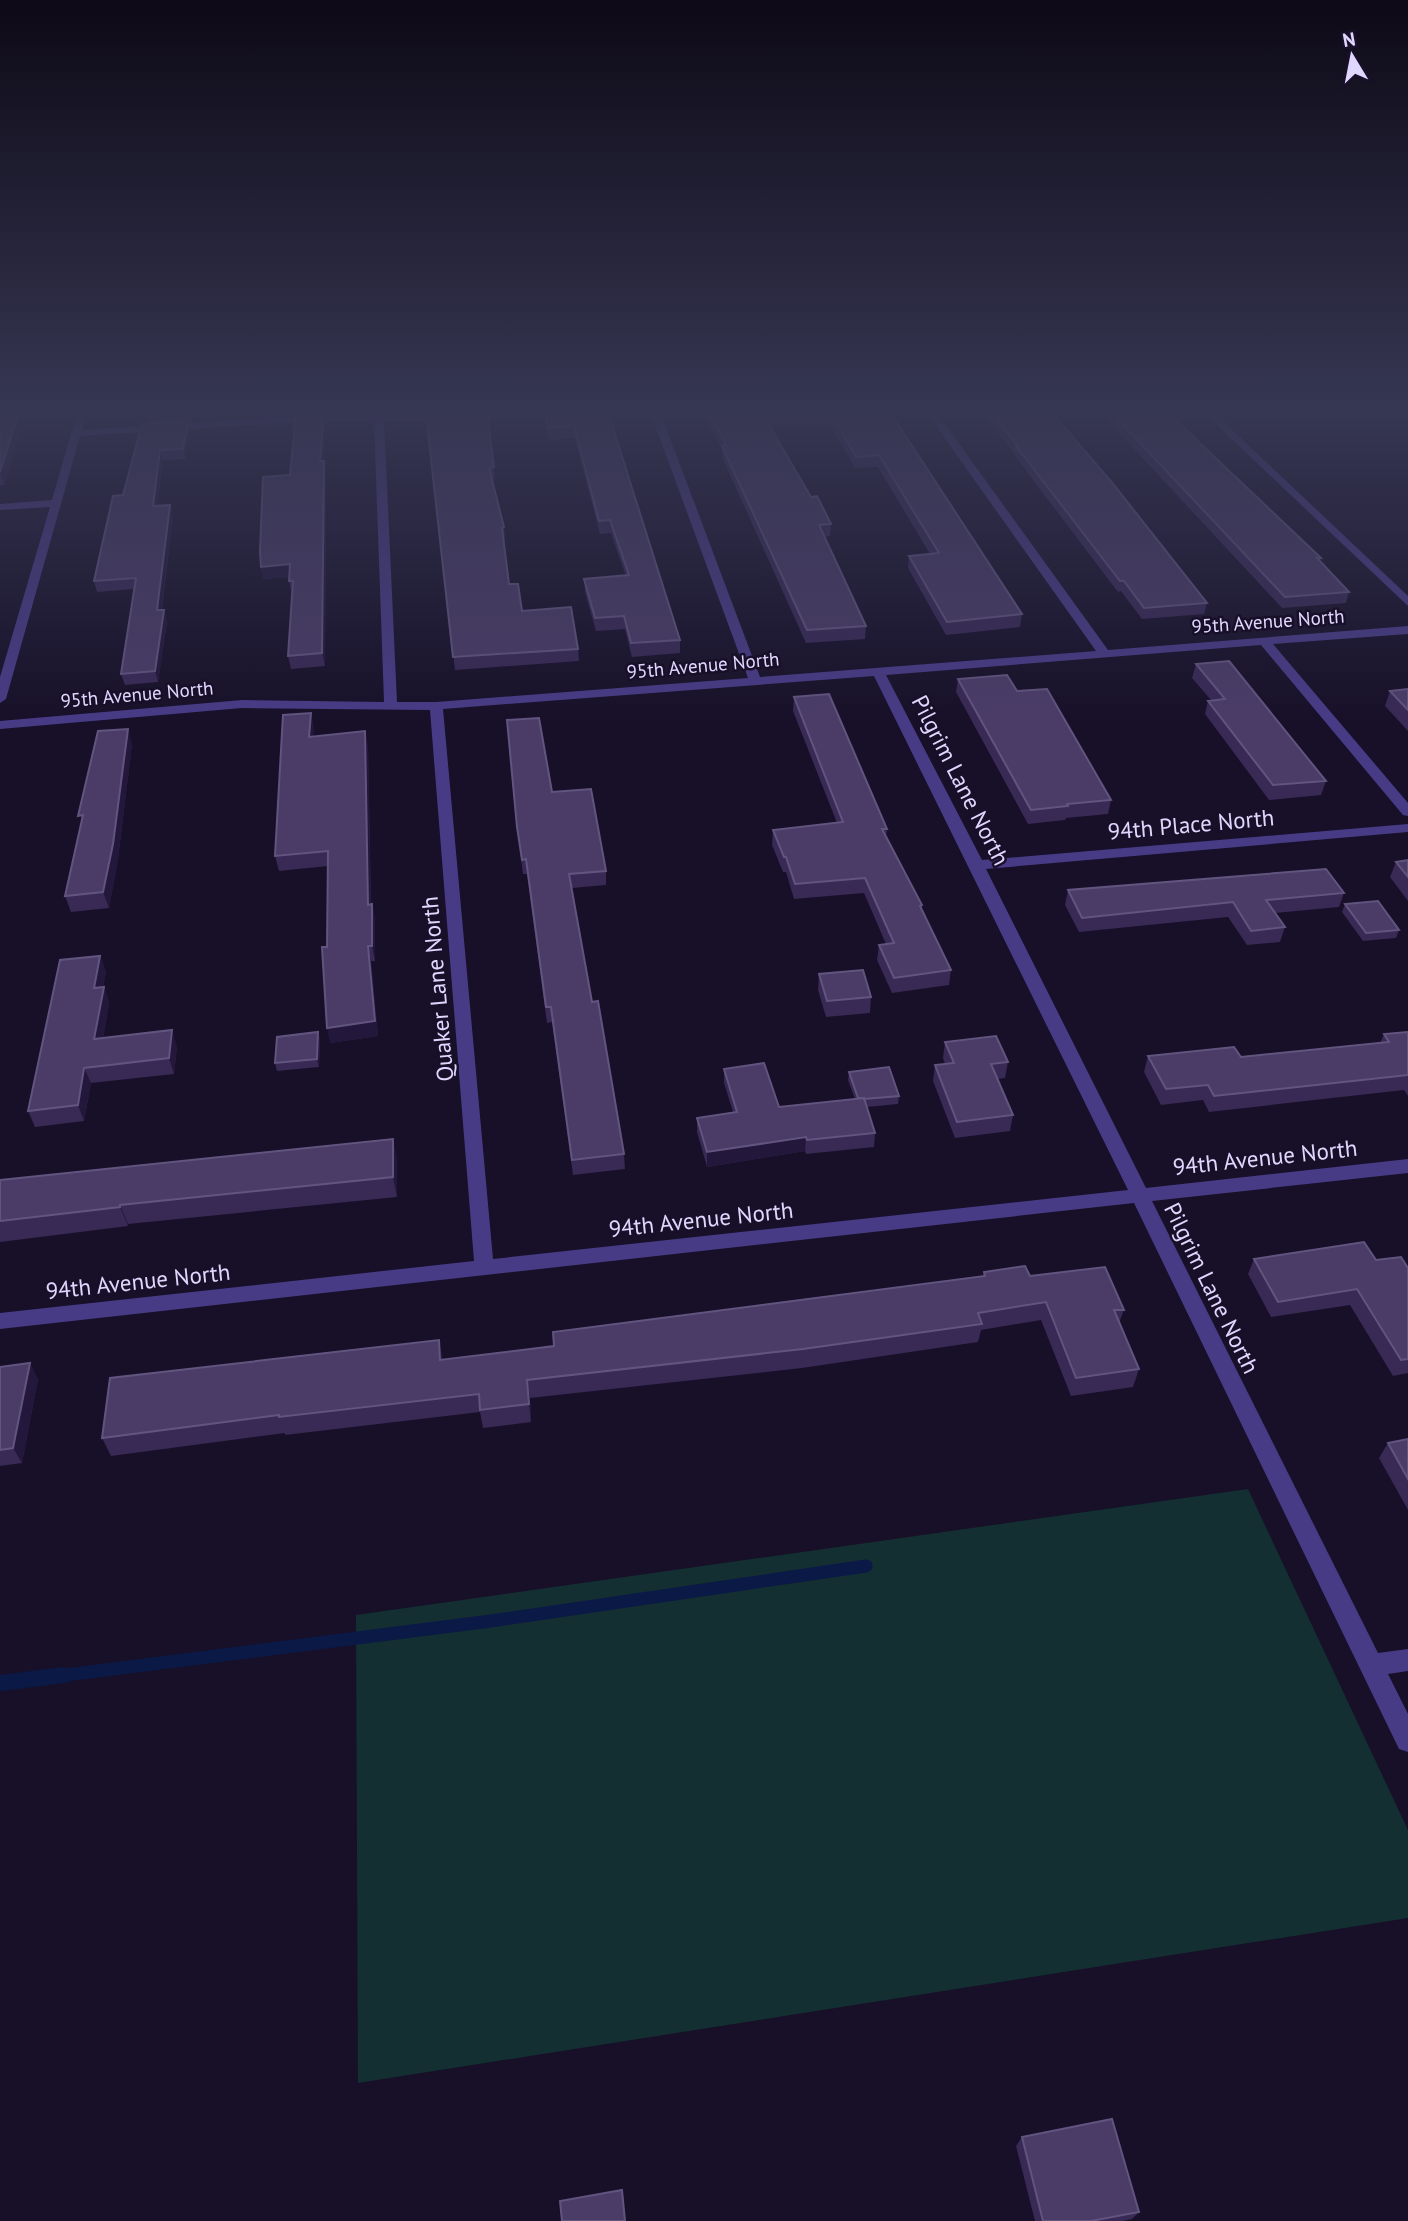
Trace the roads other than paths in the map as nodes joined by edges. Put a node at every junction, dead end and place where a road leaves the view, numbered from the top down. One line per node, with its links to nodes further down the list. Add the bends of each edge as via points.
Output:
1 (52, 513): 12 (street)
2 (383, 513): 14 (street)
3 (692, 513): 11 (street)
4 (1003, 513): 9 (street)
5 (1314, 513): 6 (street)
6 (1408, 602)
7 (1408, 630): 8 (street, 95th Avenue North)
8 (1264, 641): 9 (street, 95th Avenue North); 16 (street)
9 (1104, 653): 10 (street, 95th Avenue North)
10 (878, 671): 11 (street, 95th Avenue North); 18 (street, Pilgrim Lane North)
11 (755, 680): 13 (street, 95th Avenue North)
12 (0, 699)
13 (436, 706): 14 (street, 95th Avenue North); 21 (street, Quaker Lane North)
14 (391, 707): 15 (street, 95th Avenue North, via 242,704)
15 (0, 725)
16 (1408, 812)
17 (1408, 828): 18 (street, 94th Place North)
18 (977, 865): 20 (street, Pilgrim Lane North)
19 (1408, 1166): 20 (street, 94th Avenue North)
20 (1138, 1196): 21 (street, 94th Avenue North); 24 (street, Pilgrim Lane North)
21 (484, 1268): 22 (street, 94th Avenue North)
22 (0, 1321)
23 (1408, 1660): 24 (street)
24 (1371, 1665): 25 (street, Pilgrim Lane North)
25 (1408, 1740)

